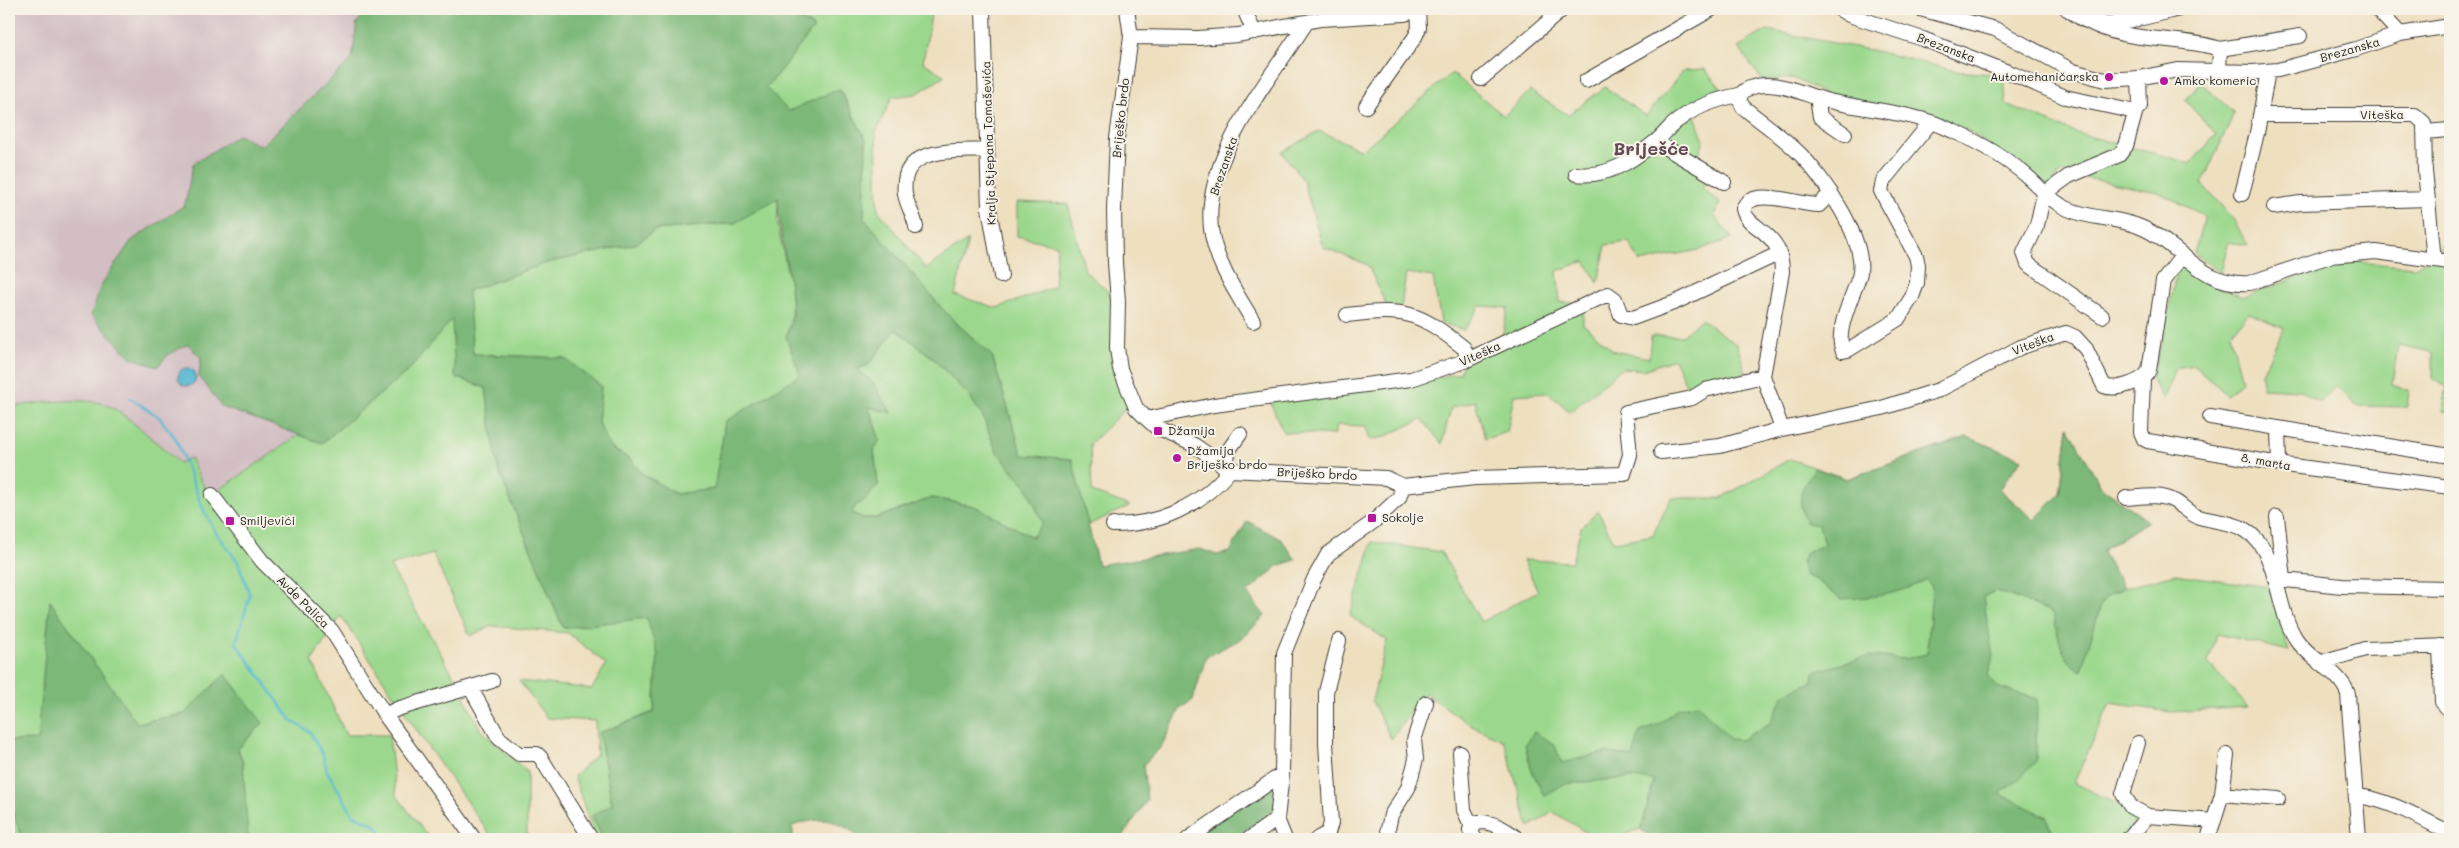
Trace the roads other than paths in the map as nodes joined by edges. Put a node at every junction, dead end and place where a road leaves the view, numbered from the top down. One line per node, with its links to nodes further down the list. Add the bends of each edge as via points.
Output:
1 (984, 9): 36 (street, Kralja Stjepana Tomaševića)
2 (1127, 9): 19 (street, Briješko brdo)
3 (1244, 9): 16 (street)
4 (1562, 9): 24 (street)
5 (1712, 9): 25 (street)
6 (1839, 9): 29 (street, Brezanska, via 2013,74 2065,97)
7 (1920, 9): 23 (street, Brezanska, via 1995,29 2073,71 2105,80)
8 (2067, 9): 13 (street)
9 (2180, 9): 13 (street, via 2114,22)
10 (2377, 9): 17 (street)
11 (1420, 10): 12 (street, via 1404,14); 28 (street, via 1415,37)
12 (1317, 14): 14 (street)
13 (2087, 21): 20 (street, via 2118,34 2198,42)
14 (1306, 23): 16 (street); 52 (street, Brezanska, via 1228,145 1214,186 1210,212 1212,235 1227,277)
15 (2450, 26): 17 (street, Brezanska)
16 (1254, 32): 19 (street, via 1198,38)
17 (2400, 34): 22 (street, Brezanska, via 2356,49)
18 (2300, 36): 20 (street)
19 (1131, 38): 57 (street, Briješko brdo, via 1117,138 1114,209 1117,348 1126,388 1136,408)
20 (2220, 49): 21 (street)
21 (2219, 70): 22 (street, Brezanska); 23 (street, Brezanska, via 2178,70)
22 (2268, 71): 30 (street)
23 (2139, 78): 29 (street, via 2140,106)
24 (1481, 79)
25 (1586, 82)
26 (1740, 95): 27 (street, via 1746,90 1768,85); 35 (street, via 1719,98 1701,106 1679,119); 39 (street, via 1743,107 1801,155)
27 (1817, 97): 31 (street); 34 (street, via 1820,116)
28 (1366, 106)
29 (2136, 110): 40 (street, via 2126,146 2119,155 2069,176)
30 (2260, 115): 33 (street, Viteška, via 2415,116 2424,124); 41 (street)
31 (1931, 122): 39 (street, via 1883,181 1882,191 1918,264 1912,297 1898,319 1842,351 1845,314 1859,275 1860,256); 40 (street, via 1967,137 2019,170)
32 (2450, 130): 33 (street)
33 (2424, 132): 42 (street)
34 (1845, 134)
35 (1656, 142): 37 (street, via 1616,169 1600,175); 38 (street)
36 (987, 150): 44 (street, via 932,154 908,168 904,185); 49 (street, Kralja Stjepana Tomaševića, via 989,208)
37 (1576, 174)
38 (1724, 182)
39 (1831, 193): 45 (street, via 1819,205 1762,198 1752,199 1744,205 1746,215 1774,240)
40 (2044, 194): 46 (street, via 2069,210 2144,228); 51 (street, via 2037,225 2024,256 2028,264)
41 (2242, 194)
42 (2428, 199): 43 (street, via 2300,203); 47 (street)
43 (2274, 207)
44 (916, 227)
45 (1780, 253): 53 (street, Viteška, via 1676,302 1633,318 1621,315 1615,299 1608,294); 54 (street, via 1782,272)
46 (2182, 256): 47 (street, via 2213,278 2238,283 2268,278 2330,256 2376,252); 55 (street, via 2163,281 2149,370)
47 (2434, 260): 48 (street)
48 (2450, 262)
49 (1002, 276)
50 (1347, 315): 53 (street, via 1406,313 1423,318 1464,348 1467,356)
51 (2102, 316)
52 (1253, 320)
53 (1462, 362): 57 (street, Viteška, via 1411,379 1214,405)
54 (1763, 376): 59 (street); 65 (street, Briješko brdo, via 1705,390 1692,398 1626,412 1630,455 1624,474 1475,478)
55 (2143, 379): 59 (street, Viteška, via 2108,388 2104,386 2086,349 2066,333 2021,347 1939,390 1882,408); 63 (street, 8. marta, via 2141,432 2144,439)
56 (2210, 417): 58 (street)
57 (1147, 419): 64 (street, Briješko brdo, via 1157,428 1194,445)
58 (2278, 428): 62 (street); 63 (street)
59 (1782, 430): 61 (street, Viteška, via 1720,446)
60 (1240, 434): 64 (street, via 1230,448)
61 (1661, 452)
62 (2450, 456)
63 (2279, 464): 66 (street, 8. marta)
64 (1227, 469): 65 (street, Briješko brdo, via 1386,478); 70 (street, via 1218,485 1175,513 1137,524)
65 (1403, 486): 84 (street, via 1399,498 1373,522 1328,554 1314,579 1284,652)
66 (2450, 487)
67 (212, 495): 80 (street, Avde Palića, via 262,560 332,631)
68 (2126, 498): 71 (street, via 2165,497 2196,516 2241,528 2258,540)
69 (2278, 517): 71 (street)
70 (1113, 525)
71 (2279, 579): 72 (street, via 2342,586); 75 (street, via 2278,597 2290,628 2302,647)
72 (2450, 588)
73 (1339, 642): 98 (street, via 1326,692 1332,823 1328,833)
74 (2445, 646): 75 (street, via 2365,649); 79 (street, via 2442,702)
75 (2318, 662): 86 (street, via 2345,686 2348,694)
76 (492, 681): 77 (street)
77 (471, 688): 80 (street, via 397,709); 94 (street, via 492,728 504,743 519,754 537,754 541,758)
78 (1426, 703): 99 (street, via 1414,740 1416,759 1408,788 1391,815)
79 (2450, 711)
80 (385, 716): 93 (street, Avde Palića)
81 (2138, 743): 88 (street, via 2123,794 2131,807)
82 (1460, 753): 91 (street, via 1464,810)
83 (2228, 755): 85 (street)
84 (1282, 774): 89 (street); 95 (street)
85 (2222, 794): 87 (street); 90 (street)
86 (2357, 796): 92 (street, via 2402,808); 103 (street)
87 (2278, 798)
88 (2148, 816): 90 (street); 101 (street)
89 (1277, 819): 96 (street); 97 (street)
90 (2214, 821): 102 (street)
91 (1473, 833): 100 (street, via 1478,822 1487,822)
92 (2450, 833)
93 (474, 839)
94 (591, 839)
95 (1188, 839)
96 (1249, 839)
97 (1286, 839)
98 (1317, 839)
99 (1390, 839)
100 (1518, 839)
101 (2128, 839)
102 (2208, 839)
103 (2359, 839)

